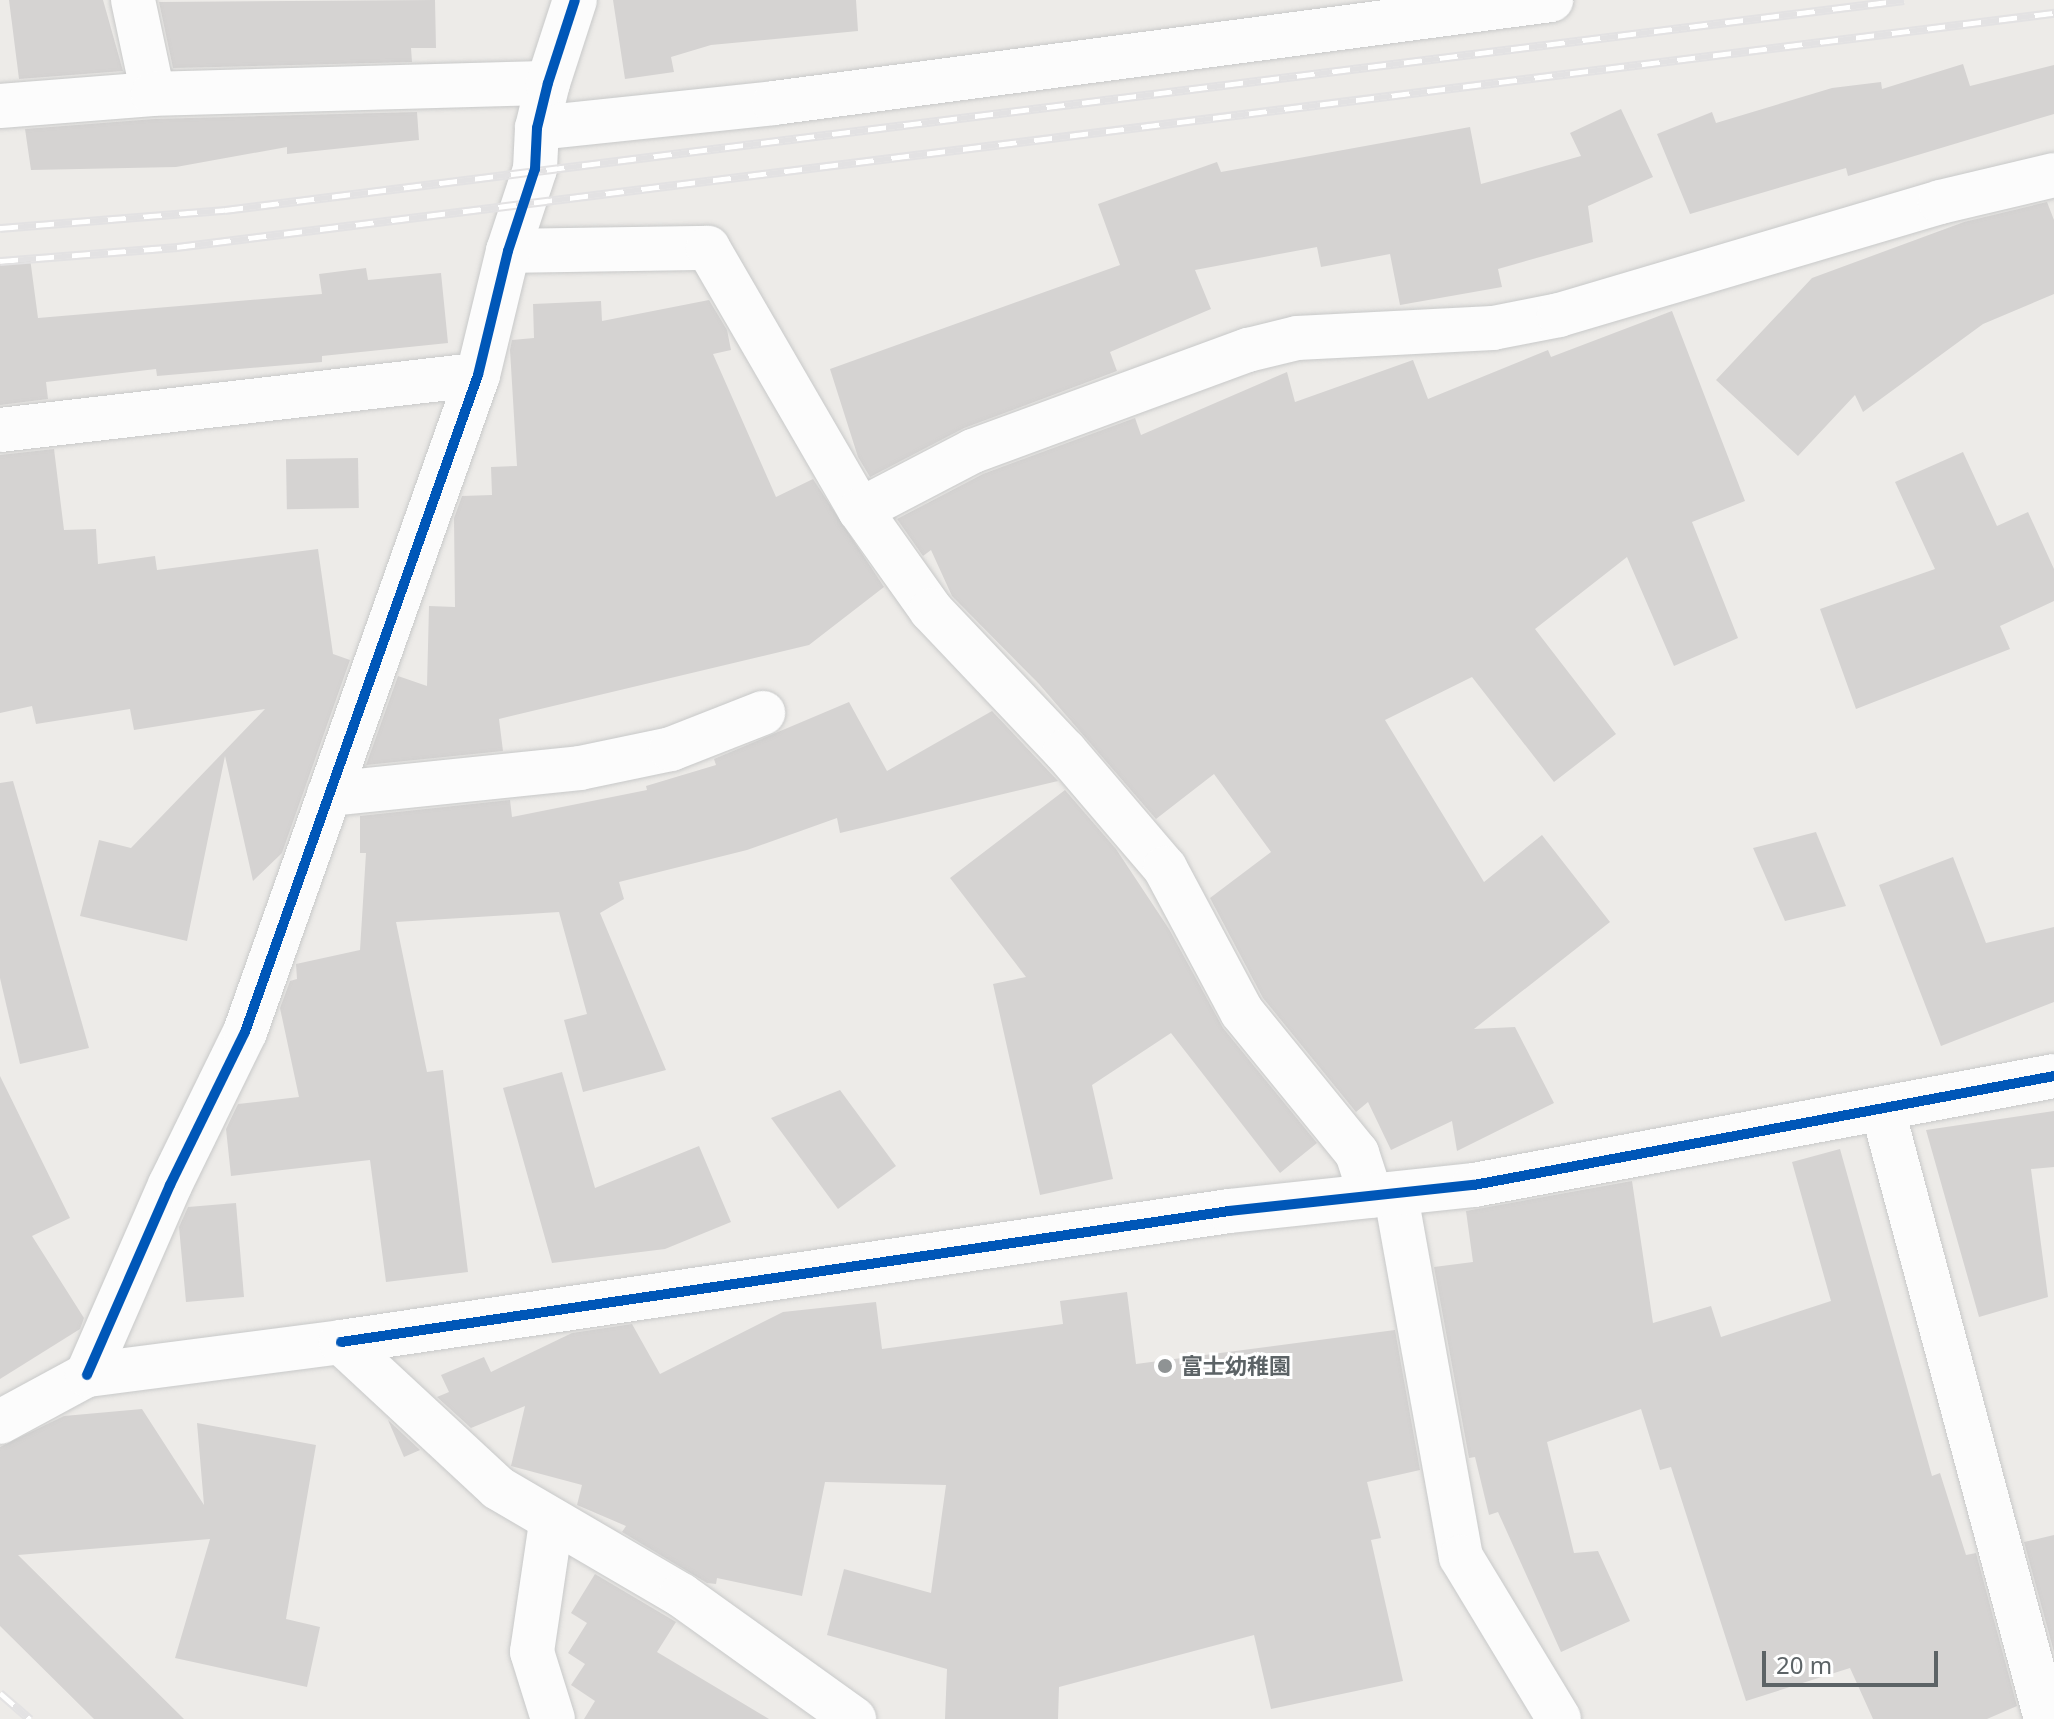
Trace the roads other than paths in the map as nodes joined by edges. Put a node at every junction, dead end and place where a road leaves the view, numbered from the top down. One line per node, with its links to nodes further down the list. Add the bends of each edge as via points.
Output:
1 (133, 0): 5 (street)
2 (575, 0): 4 (street)
3 (1551, 0): 7 (street, via 820,97)
4 (548, 83): 5 (street); 7 (street)
5 (153, 94): 6 (street)
6 (0, 106)
7 (537, 128): 9 (street, via 535,169)
8 (2054, 175): 12 (street, via 1940,202 1559,315 1493,328 1313,337 1248,350 973,451)
9 (508, 251): 10 (street); 12 (street, via 708,248)
10 (478, 375): 11 (street); 14 (street)
11 (0, 430)
12 (860, 510): 17 (street, via 931,610 1065,751 1165,868 1242,1012 1357,1153)
13 (763, 713): 14 (street, via 671,749 580,768)
14 (329, 794): 19 (street, via 245,1032 170,1185)
15 (2054, 1076): 16 (street)
16 (1883, 1111): 17 (street, via 1776,1125); 25 (street)
17 (1383, 1196): 18 (street, via 1214,1214); 24 (street, via 1410,1296 1461,1557)
18 (341, 1342): 19 (street); 21 (street, via 498,1488)
19 (87, 1375): 20 (street)
20 (0, 1422)
21 (551, 1523): 22 (street, via 532,1652); 23 (street, via 681,1595)
22 (553, 1719)
23 (854, 1719)
24 (1559, 1719)
25 (2046, 1719)

